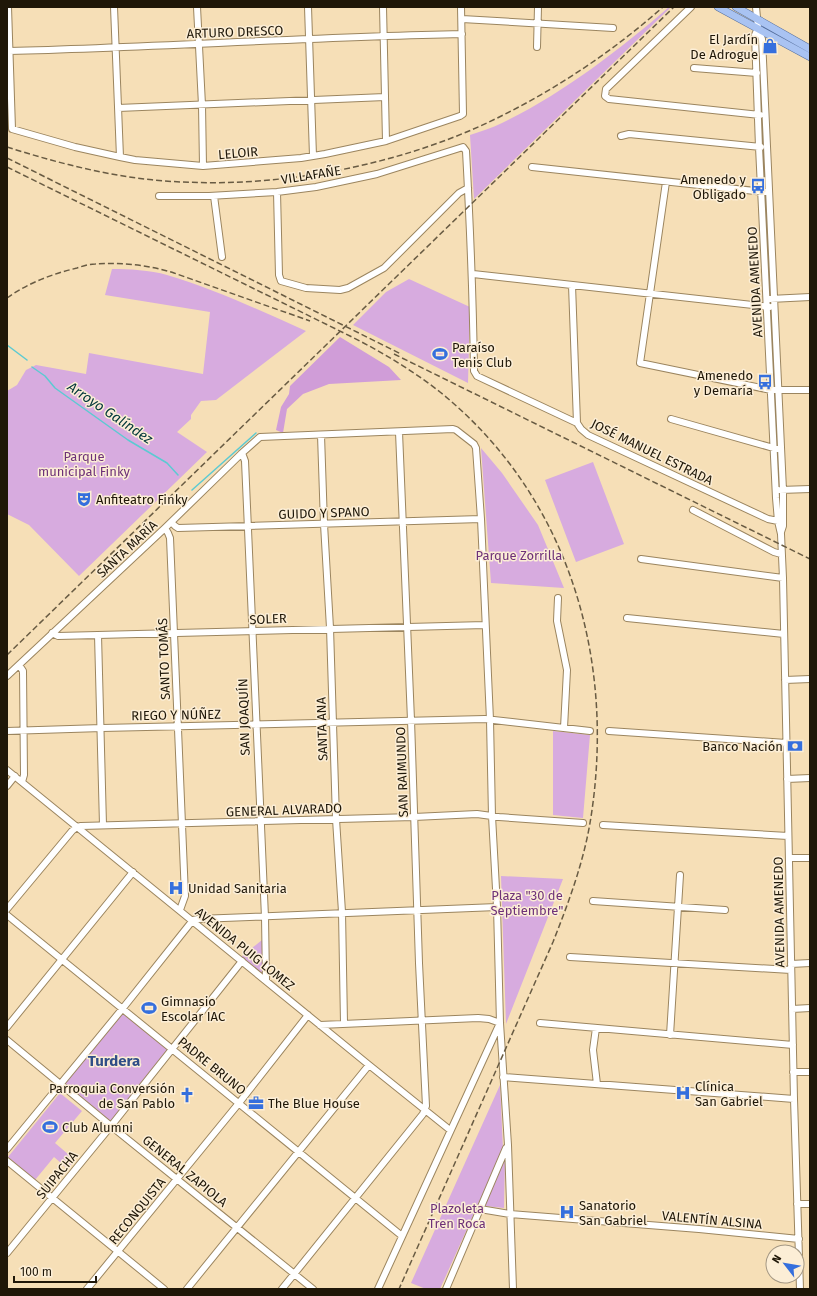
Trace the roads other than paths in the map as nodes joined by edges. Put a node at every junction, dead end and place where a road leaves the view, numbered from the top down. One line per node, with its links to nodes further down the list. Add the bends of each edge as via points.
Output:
1 (8, 7): 24 (street)
2 (114, 7): 22 (street)
3 (197, 7): 20 (street)
4 (308, 7): 19 (street)
5 (383, 7): 18 (street)
6 (461, 7): 13 (street)
7 (538, 7): 14 (street)
8 (691, 7): 32 (street, via 606,89 605,96 609,99)
9 (718, 7): 16 (main road)
10 (736, 7): 12 (main road)
11 (756, 7): 12 (street, AVENIDA AMENEDO)
12 (756, 18): 16 (street, AVENIDA AMENEDO); 23 (main road)
13 (462, 19): 14 (street); 17 (street)
14 (538, 24): 15 (street); 21 (street)
15 (613, 28)
16 (758, 28): 25 (main road); 27 (street, AVENIDA AMENEDO, via 755,35); 33 (street, AVENIDA AMENEDO, via 762,39)
17 (462, 34): 18 (street, ARTURO DRESCO); 35 (street, LELOIR, via 463,114)
18 (384, 36): 19 (street, ARTURO DRESCO); 28 (street)
19 (310, 40): 20 (street, ARTURO DRESCO); 29 (street)
20 (198, 45): 22 (street, ARTURO DRESCO); 30 (street)
21 (537, 47)
22 (115, 48): 24 (street, ARTURO DRESCO); 31 (street)
23 (810, 49)
24 (9, 51): 39 (street, LELOIR, via 12,129)
25 (810, 57)
26 (694, 68): 27 (street)
27 (757, 73): 32 (street, AVENIDA AMENEDO)
28 (385, 98): 29 (street); 35 (street)
29 (312, 100): 30 (street); 38 (street)
30 (202, 104): 31 (street); 40 (street)
31 (118, 108): 39 (street)
32 (758, 115): 33 (street); 36 (street, AVENIDA AMENEDO)
33 (766, 116): 37 (street, AVENIDA AMENEDO)
34 (621, 136): 36 (street, via 629,134)
35 (386, 141): 38 (street, LELOIR)
36 (759, 147): 37 (street); 45 (street, AVENIDA AMENEDO)
37 (767, 148): 46 (street, AVENIDA AMENEDO)
38 (313, 156): 40 (street, LELOIR)
39 (120, 157): 40 (street, LELOIR)
40 (203, 166)
41 (532, 167): 42 (street)
42 (666, 182): 45 (street); 52 (street)
43 (468, 188): 44 (street, VILLAFAÑE, via 466,151 463,147 366,177); 44 (street, via 459,193 384,268 340,290 306,288 281,281); 50 (street)
44 (277, 192): 48 (street, VILLAFAÑE)
45 (762, 192): 46 (street); 54 (street, AVENIDA AMENEDO)
46 (769, 192): 55 (street, AVENIDA AMENEDO)
47 (159, 196): 48 (street, VILLAFAÑE)
48 (214, 196): 49 (street)
49 (222, 257)
50 (472, 274): 51 (street); 61 (street, JOSÉ MANUEL ESTRADA, via 474,371 477,376)
51 (572, 285): 52 (street); 61 (street)
52 (649, 293): 56 (street); 58 (street, via 640,363)
53 (810, 298): 55 (street)
54 (766, 299): 55 (street); 56 (street, AVENIDA AMENEDO)
55 (774, 299): 57 (street, AVENIDA AMENEDO)
56 (766, 307): 57 (street); 58 (street, AVENIDA AMENEDO)
57 (774, 307): 58 (street, AVENIDA AMENEDO)
58 (775, 390): 59 (street); 64 (street, AVENIDA AMENEDO); 65 (street, AVENIDA AMENEDO)
59 (810, 390)
60 (671, 419): 64 (street)
61 (577, 423): 71 (street, JOSÉ MANUEL ESTRADA, via 588,434 768,519)
62 (399, 432): 63 (street); 70 (street, via 456,430 474,444); 73 (street, SAN RAIMUNDO)
63 (321, 435): 66 (street, SANTA MARÍA, via 260,437); 74 (street, SANTA ANA)
64 (774, 448): 65 (street); 68 (street, AVENIDA AMENEDO)
65 (781, 450): 68 (street, AVENIDA AMENEDO)
66 (242, 453): 72 (street, SANTA MARÍA); 75 (street, SAN JOAQUÍN, via 245,461)
67 (810, 489): 68 (street)
68 (780, 490): 71 (street, AVENIDA AMENEDO); 77 (street, AVENIDA AMENEDO, via 783,526)
69 (693, 510): 78 (street)
70 (481, 519): 73 (street, GUIDO Y SPANO); 83 (street)
71 (778, 521): 77 (street, AVENIDA AMENEDO)
72 (171, 522): 75 (street, GUIDO Y SPANO, via 178,528); 76 (street, SANTA MARÍA)
73 (402, 522): 74 (street, GUIDO Y SPANO); 84 (street, SAN RAIMUNDO)
74 (324, 524): 75 (street, GUIDO Y SPANO); 85 (street, SANTA ANA)
75 (246, 527): 86 (street, SAN JOAQUÍN)
76 (165, 528): 87 (street, SANTA MARÍA); 88 (street, SANTO TOMÁS, via 170,538)
77 (780, 534): 78 (street, AVENIDA AMENEDO)
78 (782, 554): 80 (street, AVENIDA AMENEDO)
79 (641, 559): 80 (street)
80 (783, 578): 90 (street, AVENIDA AMENEDO)
81 (558, 598): 101 (street, via 557,621 567,670)
82 (627, 618): 90 (street)
83 (485, 625): 84 (street, SOLER); 96 (street)
84 (407, 627): 85 (street, SOLER); 95 (street, SAN RAIMUNDO)
85 (330, 628): 86 (street, SOLER); 97 (street, SANTA ANA)
86 (252, 631): 88 (street, SOLER); 98 (street, SAN JOAQUÍN)
87 (52, 633): 89 (street, SOLER, via 58,636); 91 (street, SANTA MARÍA)
88 (174, 633): 89 (street, SOLER); 99 (street, SANTO TOMÁS)
89 (98, 634): 100 (street)
90 (784, 634): 94 (street, AVENIDA AMENEDO)
91 (19, 665): 92 (street, SANTA MARÍA); 104 (street, via 23,671)
92 (7, 676)
93 (810, 679): 94 (street)
94 (786, 680): 106 (street, AVENIDA AMENEDO)
95 (411, 720): 96 (street, RIEGO Y NÚÑEZ); 97 (street, RIEGO Y NÚÑEZ); 114 (street, SAN RAIMUNDO)
96 (490, 720): 101 (street, RIEGO Y NÚÑEZ); 113 (street)
97 (333, 723): 98 (street, RIEGO Y NÚÑEZ); 115 (street, SANTA ANA)
98 (256, 725): 99 (street, RIEGO Y NÚÑEZ); 116 (street, SAN JOAQUÍN)
99 (178, 727): 100 (street, RIEGO Y NÚÑEZ); 117 (street, SANTO TOMÁS)
100 (102, 728): 104 (street, RIEGO Y NÚÑEZ); 119 (street)
101 (564, 728): 102 (street, RIEGO Y NÚÑEZ)
102 (590, 730)
103 (7, 731): 104 (street, RIEGO Y NÚÑEZ)
104 (23, 731): 111 (street)
105 (609, 731): 106 (street)
106 (786, 743): 110 (street, AVENIDA AMENEDO)
107 (7, 770): 108 (street, AVENIDA PUIG LOMEZ)
108 (15, 776): 111 (street, AVENIDA PUIG LOMEZ); 112 (street)
109 (810, 778): 110 (street)
110 (787, 779): 122 (street, AVENIDA AMENEDO)
111 (22, 782): 121 (street, AVENIDA PUIG LOMEZ)
112 (7, 786)
113 (492, 816): 114 (street, GENERAL ALVARADO, via 477,814); 118 (street, GENERAL ALVARADO); 128 (street)
114 (414, 817): 115 (street, GENERAL ALVARADO); 132 (street, SAN RAIMUNDO)
115 (336, 819): 116 (street, GENERAL ALVARADO); 134 (street, SANTA ANA)
116 (260, 822): 117 (street, GENERAL ALVARADO); 136 (street, SAN JOAQUÍN)
117 (182, 823): 119 (street, GENERAL ALVARADO); 131 (street, SANTO TOMÁS, via 185,896)
118 (583, 823)
119 (103, 825): 121 (street, GENERAL ALVARADO)
120 (603, 825): 122 (street)
121 (76, 827): 125 (street, AVENIDA PUIG LOMEZ); 130 (street)
122 (788, 836): 123 (street, AVENIDA AMENEDO)
123 (789, 858): 124 (street); 143 (street, AVENIDA AMENEDO)
124 (810, 858)
125 (133, 872): 131 (street, AVENIDA PUIG LOMEZ); 139 (street)
126 (680, 875): 129 (street)
127 (593, 901): 129 (street)
128 (497, 907): 132 (street); 151 (street)
129 (678, 907): 133 (street); 142 (street)
130 (7, 909)
131 (180, 910): 137 (street, AVENIDA PUIG LOMEZ)
132 (417, 910): 134 (street); 149 (street, SAN RAIMUNDO)
133 (725, 910)
134 (342, 912): 136 (street); 150 (street, SANTA ANA)
135 (7, 915): 139 (street, PADRE BRUNO)
136 (265, 916): 137 (street); 144 (street, SAN JOAQUÍN)
137 (193, 920): 140 (street, AVENIDA PUIG LOMEZ); 145 (street)
138 (570, 956): 142 (street)
139 (62, 958): 145 (street, PADRE BRUNO); 154 (street)
140 (242, 961): 144 (street, AVENIDA PUIG LOMEZ); 159 (street, SUIPACHA)
141 (810, 963): 143 (street)
142 (674, 964): 143 (street); 156 (street)
143 (791, 967): 147 (street, AVENIDA AMENEDO)
144 (266, 980): 148 (street, AVENIDA PUIG LOMEZ)
145 (123, 1008): 159 (street, PADRE BRUNO); 164 (street)
146 (810, 1008): 147 (street)
147 (792, 1009): 158 (street, AVENIDA AMENEDO)
148 (308, 1015): 153 (street, AVENIDA PUIG LOMEZ); 167 (street, RECONQUISTA)
149 (422, 1021): 150 (street); 151 (street, via 478,1018); 168 (street, SAN RAIMUNDO)
150 (344, 1023): 153 (street)
151 (500, 1023): 163 (street); 170 (street)
152 (540, 1023): 155 (street)
153 (320, 1025): 160 (street, AVENIDA PUIG LOMEZ)
154 (7, 1027)
155 (596, 1028): 156 (street); 165 (street, via 593,1050)
156 (670, 1035): 158 (street)
157 (7, 1040): 164 (street, GENERAL ZAPIOLA)
158 (793, 1045): 161 (street, AVENIDA AMENEDO)
159 (172, 1049): 167 (street, PADRE BRUNO); 169 (street, SUIPACHA)
160 (368, 1065): 168 (street, AVENIDA PUIG LOMEZ); 173 (street)
161 (794, 1072): 162 (street); 166 (street, AVENIDA AMENEDO)
162 (810, 1072)
163 (503, 1077): 165 (street); 171 (street)
164 (60, 1084): 169 (street, GENERAL ZAPIOLA); 172 (street)
165 (597, 1084): 166 (street)
166 (794, 1099): 178 (street, AVENIDA AMENEDO)
167 (239, 1103): 173 (street, PADRE BRUNO); 175 (street, RECONQUISTA)
168 (425, 1110): 170 (street, AVENIDA PUIG LOMEZ); 177 (street)
169 (111, 1126): 175 (street, GENERAL ZAPIOLA); 176 (street, SUIPACHA)
170 (450, 1130): 183 (street)
171 (508, 1145): 180 (street); 181 (street)
172 (7, 1148)
173 (299, 1152): 177 (street, PADRE BRUNO); 182 (street)
174 (7, 1162): 176 (street)
175 (177, 1179): 182 (street, GENERAL ZAPIOLA); 185 (street, RECONQUISTA)
176 (52, 1198): 185 (street); 186 (street, SUIPACHA)
177 (355, 1198): 183 (street, PADRE BRUNO); 187 (street)
178 (797, 1204): 179 (street); 184 (street, AVENIDA AMENEDO)
179 (810, 1204)
180 (480, 1209): 181 (street, VALENTÍN ALSINA); 194 (street)
181 (510, 1214): 184 (street, VALENTÍN ALSINA); 195 (street)
182 (238, 1228): 187 (street, GENERAL ZAPIOLA); 190 (street)
183 (402, 1236): 193 (street)
184 (799, 1240): 196 (street, AVENIDA AMENEDO)
185 (117, 1252): 188 (street, RECONQUISTA); 189 (street)
186 (7, 1253)
187 (294, 1274): 191 (street); 192 (street, GENERAL ZAPIOLA)
188 (87, 1289)
189 (164, 1289)
190 (187, 1289)
191 (282, 1289)
192 (313, 1289)
193 (378, 1289)
194 (446, 1289)
195 (513, 1289)
196 (800, 1289)

